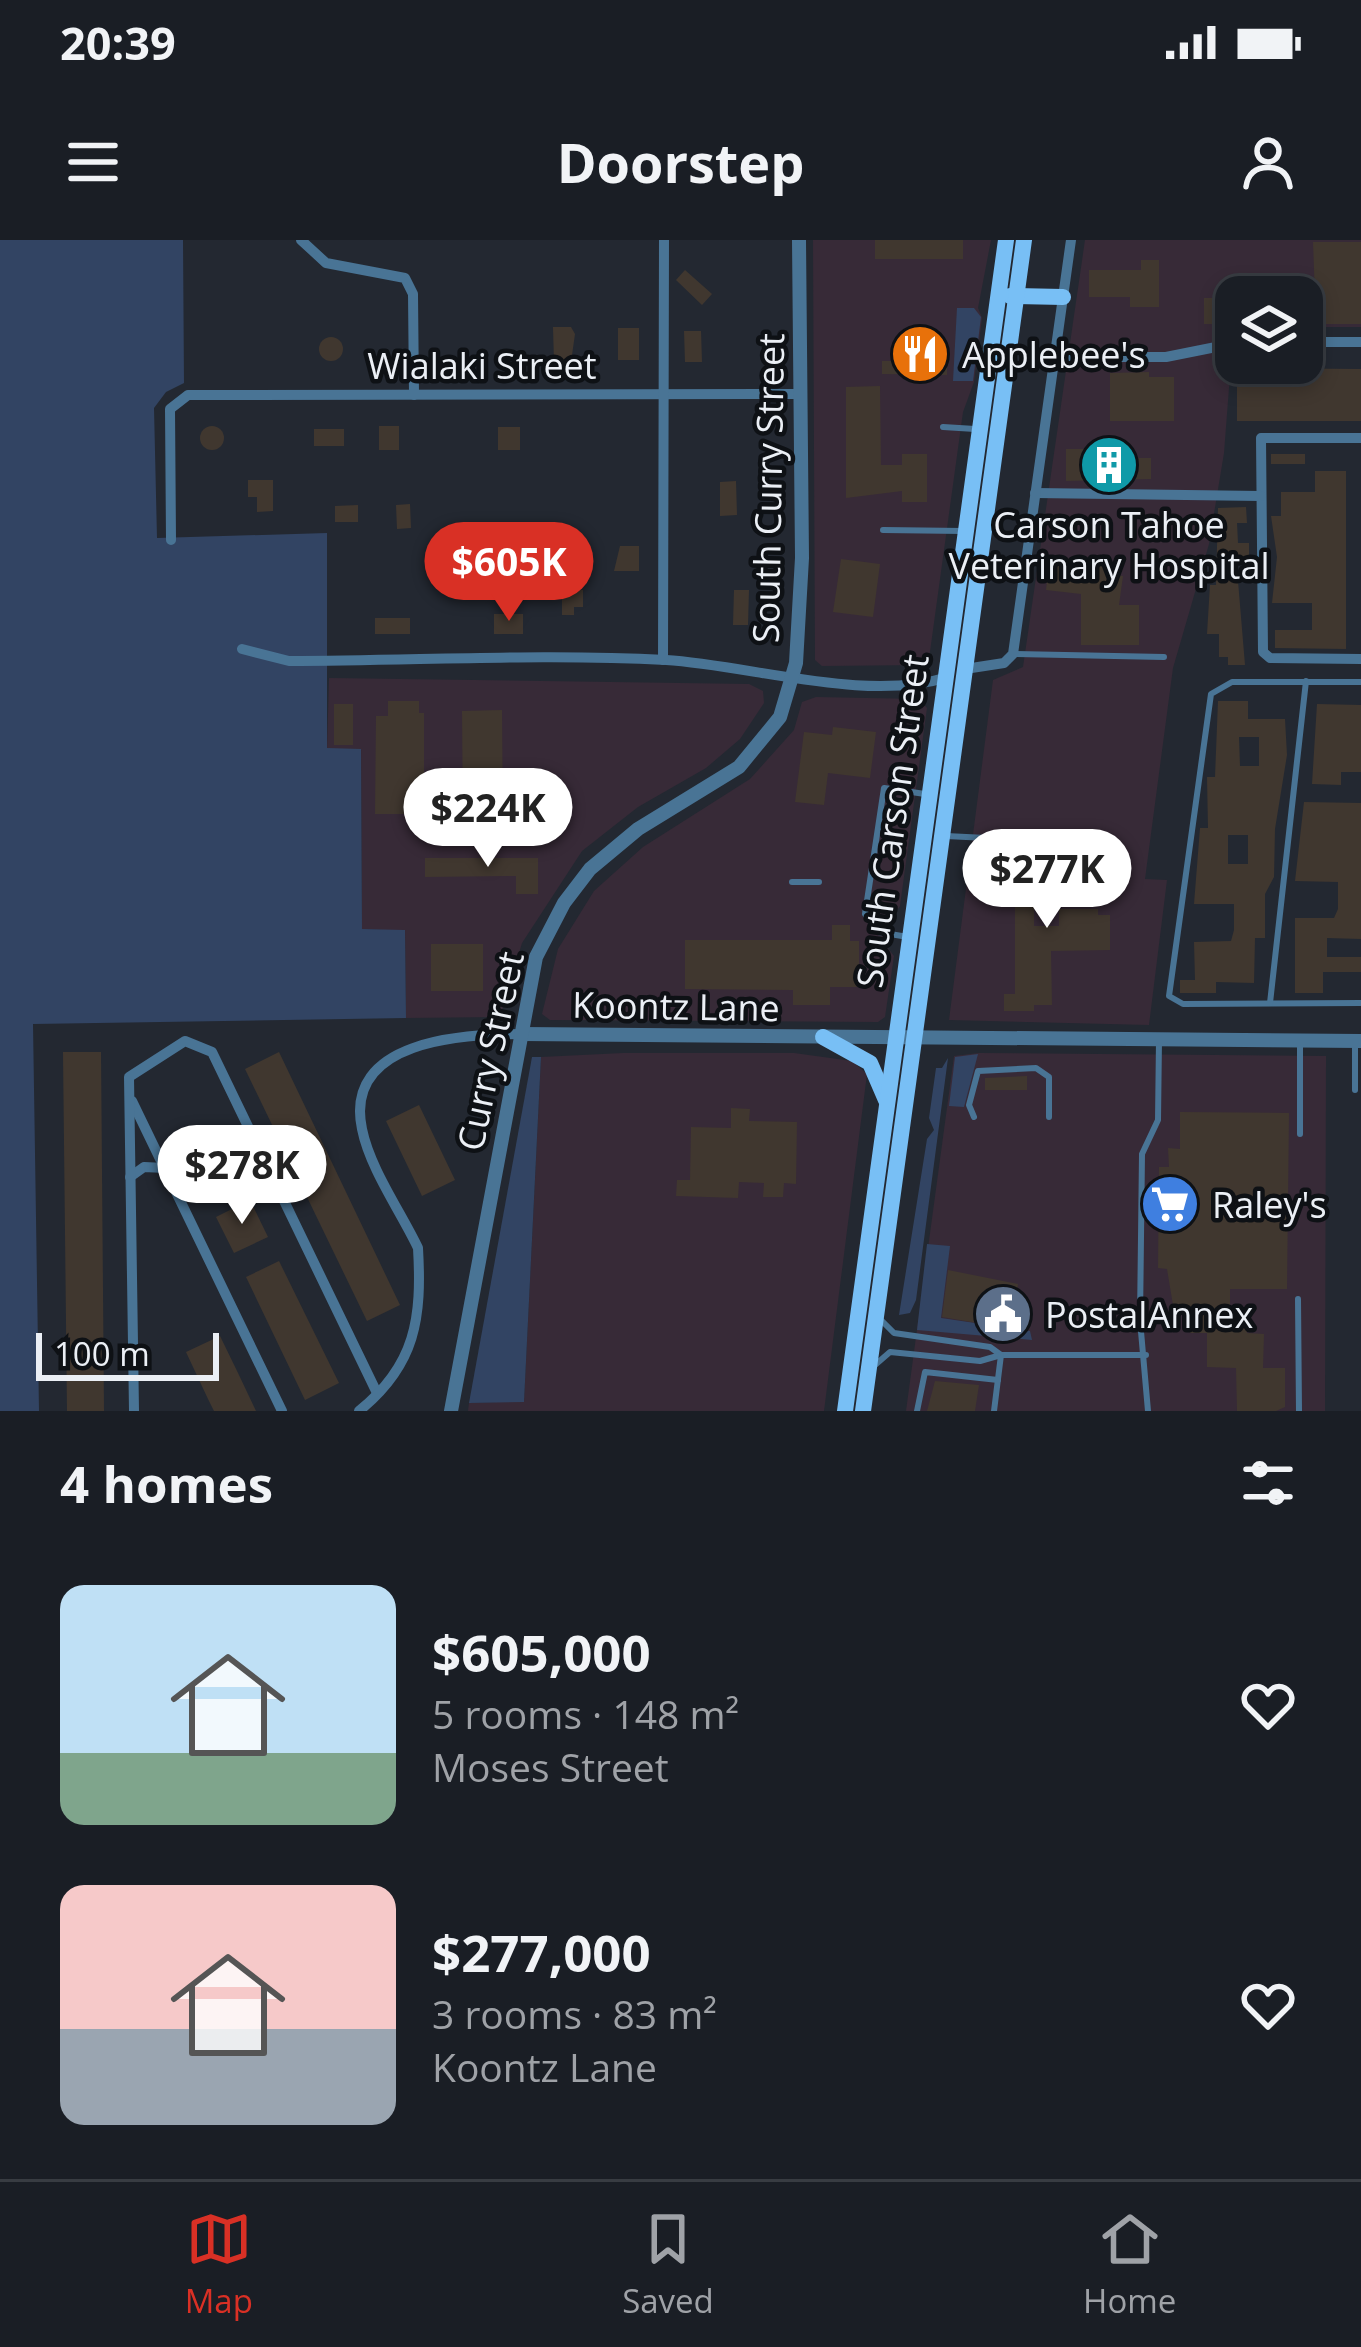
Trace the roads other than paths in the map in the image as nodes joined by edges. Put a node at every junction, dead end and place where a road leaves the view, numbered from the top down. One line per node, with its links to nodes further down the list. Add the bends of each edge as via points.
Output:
1 (301, 240): 14 (street, via 326,263 405,278 413,294)
2 (664, 240): 15 (street)
3 (799, 240): 13 (street, South Curry Street)
4 (1006, 240): 7 (main road, South Carson Street)
5 (1024, 240): 7 (main road, South Carson Street)
6 (1071, 240): 8 (street)
7 (1008, 297): 8 (main road); 17 (main road, South Carson Street); 29 (main road, South Carson Street)
8 (1063, 297): 12 (street)
9 (1361, 342): 10 (street)
10 (1323, 343)
11 (1215, 347): 12 (street, via 1166,357)
12 (1055, 357): 19 (street)
13 (800, 394): 15 (street, Wialaki Street); 31 (street, South Curry Street, via 802,557)
14 (414, 395): 15 (street, Wialaki Street); 23 (street, Wialaki Street, via 195,394 170,409)
15 (665, 395): 28 (street)
16 (943, 428): 17 (lane)
17 (981, 429): 22 (main road, South Carson Street)
18 (1361, 438): 20 (street, via 1262,438)
19 (1035, 494): 20 (street); 26 (street)
20 (1261, 496): 27 (street, via 1263,652)
21 (883, 530): 22 (lane)
22 (965, 530): 30 (main road, South Carson Street)
23 (171, 540)
24 (242, 649): 28 (street, via 289,661)
25 (1164, 657): 26 (lane)
26 (1009, 658): 29 (street)
27 (1361, 659)
28 (663, 660): 31 (street)
29 (965, 669): 30 (street); 36 (main road, South Carson Street)
30 (945, 679): 31 (street); 35 (main road, South Carson Street)
31 (792, 680): 34 (street, South Curry Street)
32 (1306, 681): 33 (lane); 42 (lane); 42 (lane, via 1232,682 1207,704 1169,992 1183,1004)
33 (1361, 682)
34 (770, 732): 43 (street, Curry Street, via 739,766 590,869 536,957)
35 (929, 794): 40 (main road, South Carson Street); 40 (lane, via 884,788 867,899 878,932)
36 (942, 836): 37 (lane); 45 (main road, South Carson Street)
37 (1007, 839)
38 (792, 882): 39 (lane)
39 (819, 882)
40 (911, 937): 45 (main road, South Carson Street)
41 (1361, 1003): 42 (lane)
42 (1270, 1004)
43 (522, 1034): 44 (street, Koontz Lane); 63 (street, Koontz Lane, via 421,1044 388,1058 368,1082 362,1131 419,1265 413,1346); 67 (street, Curry Street)
44 (823, 1037): 45 (street, Koontz Lane); 51 (main road, via 870,1063)
45 (906, 1038): 46 (street, Koontz Lane); 51 (main road, South Carson Street); 58 (main road, South Carson Street)
46 (1159, 1040): 47 (street, Koontz Lane); 60 (lane, via 1158,1120 1142,1154)
47 (1300, 1040): 48 (street, Koontz Lane); 54 (lane)
48 (1358, 1041): 49 (lane)
49 (1355, 1090)
50 (129, 1095): 55 (street); 56 (street); 63 (street, via 129,1077 172,1045 212,1052)
51 (887, 1107): 68 (main road, South Carson Street)
52 (974, 1117): 53 (lane, via 974,1074 991,1067 1044,1071)
53 (1049, 1118)
54 (1300, 1135)
55 (164, 1168): 56 (street, via 144,1167); 65 (street)
56 (130, 1177): 64 (street)
57 (1298, 1299): 73 (lane)
58 (878, 1309): 59 (lane, via 892,1332); 61 (main road, South Carson Street)
59 (1001, 1355): 60 (lane); 61 (lane, via 980,1361 890,1352); 62 (lane)
60 (1146, 1355): 72 (lane)
61 (868, 1375): 69 (main road, South Carson Street)
62 (998, 1380): 70 (lane, via 925,1372); 71 (lane)
63 (377, 1393): 66 (street, Koontz Lane)
64 (134, 1411)
65 (282, 1411)
66 (359, 1411)
67 (451, 1411)
68 (845, 1411)
69 (863, 1411)
70 (917, 1411)
71 (994, 1411)
72 (1148, 1411)
73 (1299, 1411)

